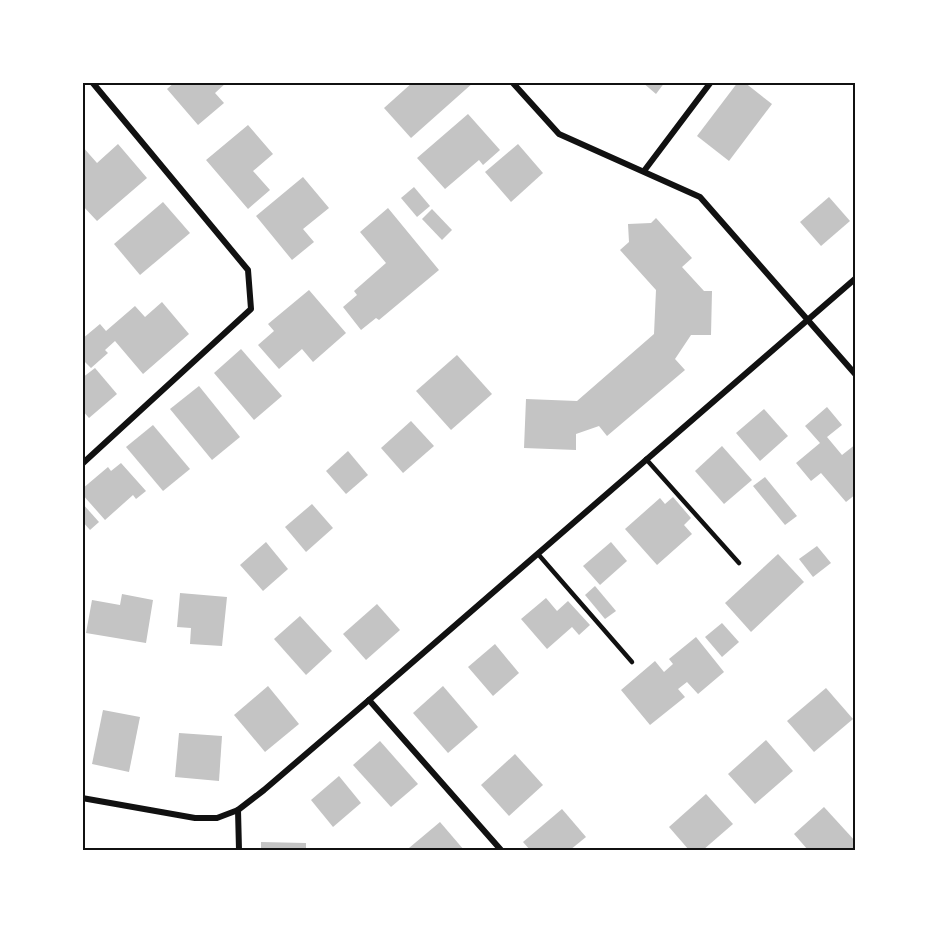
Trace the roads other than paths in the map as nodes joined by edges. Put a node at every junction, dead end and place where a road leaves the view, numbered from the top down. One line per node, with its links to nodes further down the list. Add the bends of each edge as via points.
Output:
1 (92, 82): 9 (street, via 248,270 251,309)
2 (512, 82): 4 (street, via 559,134)
3 (711, 82): 4 (street)
4 (644, 171): 6 (street, via 700,196)
5 (855, 278): 6 (street)
6 (807, 320): 7 (street); 8 (street)
7 (855, 375)
8 (646, 459): 10 (street); 11 (lane)
9 (82, 464)
10 (538, 554): 12 (lane); 13 (street)
11 (740, 563)
12 (632, 662)
13 (369, 700): 15 (street); 17 (street)
14 (82, 798): 15 (street, via 195,818 217,818)
15 (238, 810): 16 (street)
16 (239, 850)
17 (501, 850)

